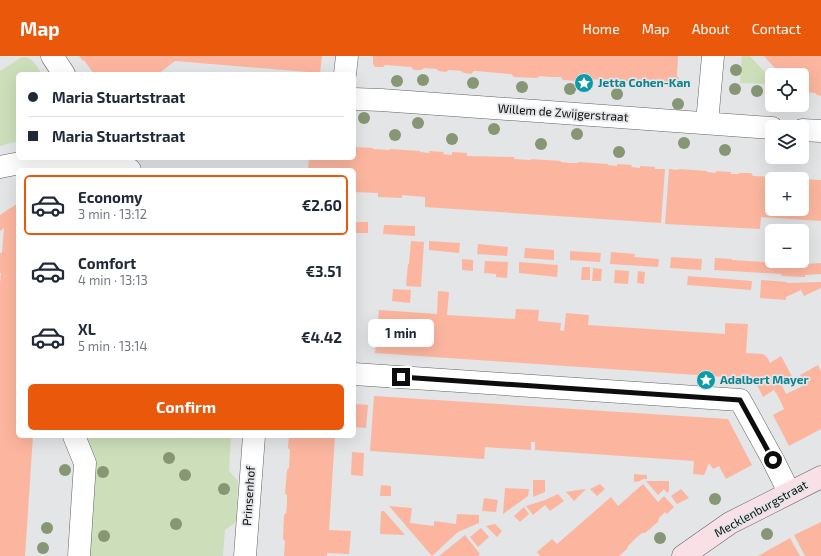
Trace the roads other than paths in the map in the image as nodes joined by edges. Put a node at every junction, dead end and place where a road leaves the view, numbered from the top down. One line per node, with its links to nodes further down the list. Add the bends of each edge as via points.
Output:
1 (52, 56): 4 (street)
2 (347, 56): 5 (street)
3 (713, 56): 7 (street)
4 (63, 72)
5 (345, 72)
6 (356, 100): 7 (street, Willem de Zwijgerstraat)
7 (707, 124): 8 (street, Willem de Zwijgerstraat)
8 (765, 128)
9 (809, 130): 10 (street)
10 (821, 131)
11 (83, 165): 12 (street, via 20,163); 13 (street)
12 (0, 167)
13 (111, 168)
14 (356, 374): 18 (street, via 740,400)
15 (75, 438): 20 (street, via 85,463)
16 (254, 438): 21 (street, Prinsenhof)
17 (821, 477): 18 (main road, Mecklenburgstraat)
18 (789, 492): 19 (main road, Mecklenburgstraat, via 730,523)
19 (694, 553)
20 (79, 556)
21 (245, 556)

